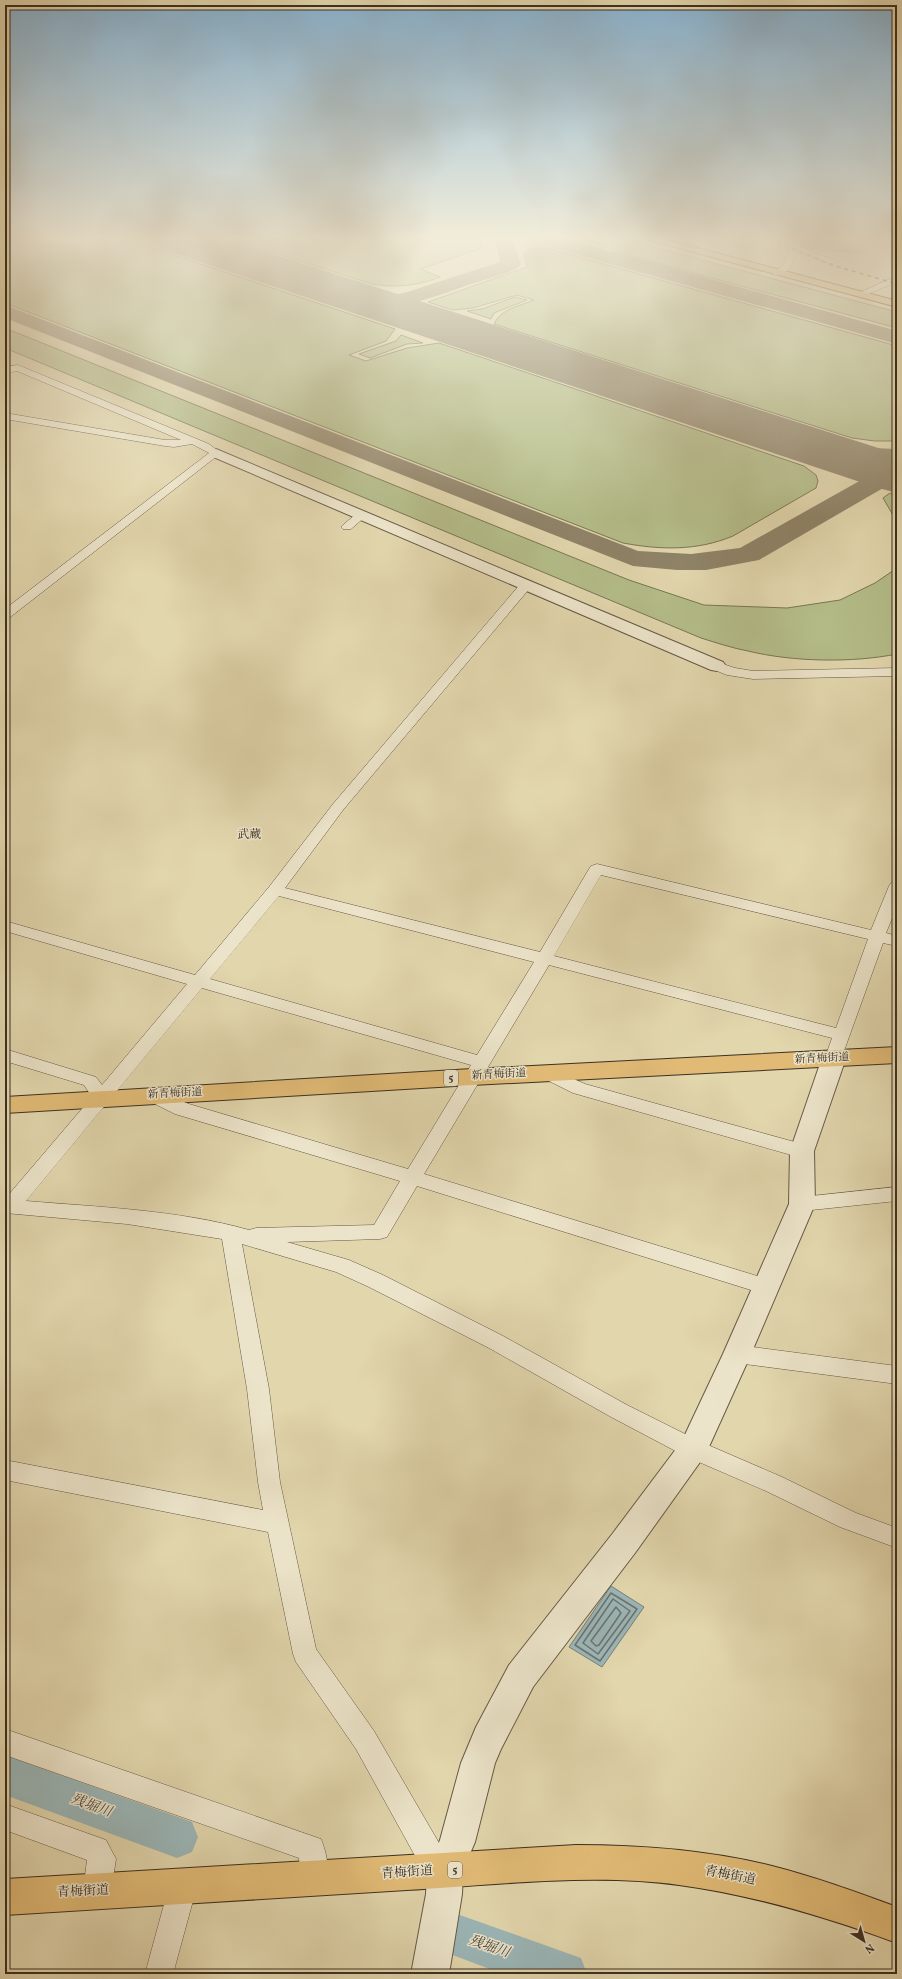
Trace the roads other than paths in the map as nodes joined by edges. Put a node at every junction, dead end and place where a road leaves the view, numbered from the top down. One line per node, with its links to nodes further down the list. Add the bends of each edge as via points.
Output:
1 (5, 370): 3 (street, via 18,368)
2 (5, 416): 3 (street, via 165,443)
3 (190, 441): 4 (street)
4 (216, 454): 5 (street); 8 (street)
5 (361, 515): 6 (street); 7 (street)
6 (347, 527)
7 (526, 585): 9 (street); 12 (street, via 338,807)
8 (5, 615)
9 (717, 666): 10 (street, via 732,672 753,675)
10 (897, 672)
11 (897, 886): 14 (street)
12 (275, 890): 16 (street); 17 (street)
13 (5, 926): 17 (street)
14 (877, 936): 15 (street); 16 (street, via 597,869); 18 (street)
15 (897, 941)
16 (546, 959): 18 (street); 22 (street)
17 (198, 980): 22 (street); 25 (street)
18 (842, 1035): 21 (street)
19 (5, 1055): 25 (street, via 90,1081)
20 (897, 1055): 21 (main road, 新青梅街道 / 5)
21 (834, 1058): 23 (main road, 新青梅街道 / 5); 27 (street)
22 (477, 1070): 23 (main road, 新青梅街道 / 5); 24 (main road, 新青梅街道 / 5); 28 (street)
23 (547, 1073): 27 (street, via 579,1089)
24 (151, 1095): 25 (main road, 新青梅街道 / 5); 28 (street, via 182,1109)
25 (102, 1098): 26 (main road, 新青梅街道 / 5); 31 (street)
26 (5, 1105)
27 (802, 1151): 30 (street)
28 (412, 1177): 32 (street, via 380,1232); 33 (street)
29 (897, 1194): 30 (street)
30 (802, 1204): 33 (street)
31 (8, 1206): 32 (street, via 128,1217)
32 (236, 1235): 36 (street, via 322,1259 376,1281 496,1342); 38 (street, via 240,1293 258,1389)
33 (767, 1287): 34 (street)
34 (737, 1354): 35 (street, via 878,1374); 36 (street)
35 (897, 1374)
36 (693, 1449): 39 (street, via 848,1520); 42 (street, via 513,1688 478,1763 457,1842)
37 (5, 1470): 38 (street)
38 (276, 1523): 42 (street, via 305,1654 365,1740 428,1853)
39 (897, 1538)
40 (5, 1742): 43 (street, via 311,1850)
41 (5, 1817): 45 (street, via 96,1850 102,1859)
42 (445, 1870): 43 (main road, 青梅街道 / 5); 47 (main road, 青梅街道 / 5, via 604,1862 679,1867 772,1884); 48 (street)
43 (315, 1878): 44 (main road, 青梅街道 / 5)
44 (183, 1886): 45 (main road, 青梅街道 / 5); 49 (street)
45 (97, 1891): 46 (main road, 青梅街道 / 5)
46 (5, 1897)
47 (897, 1925)
48 (434, 1973)
49 (159, 1974)

